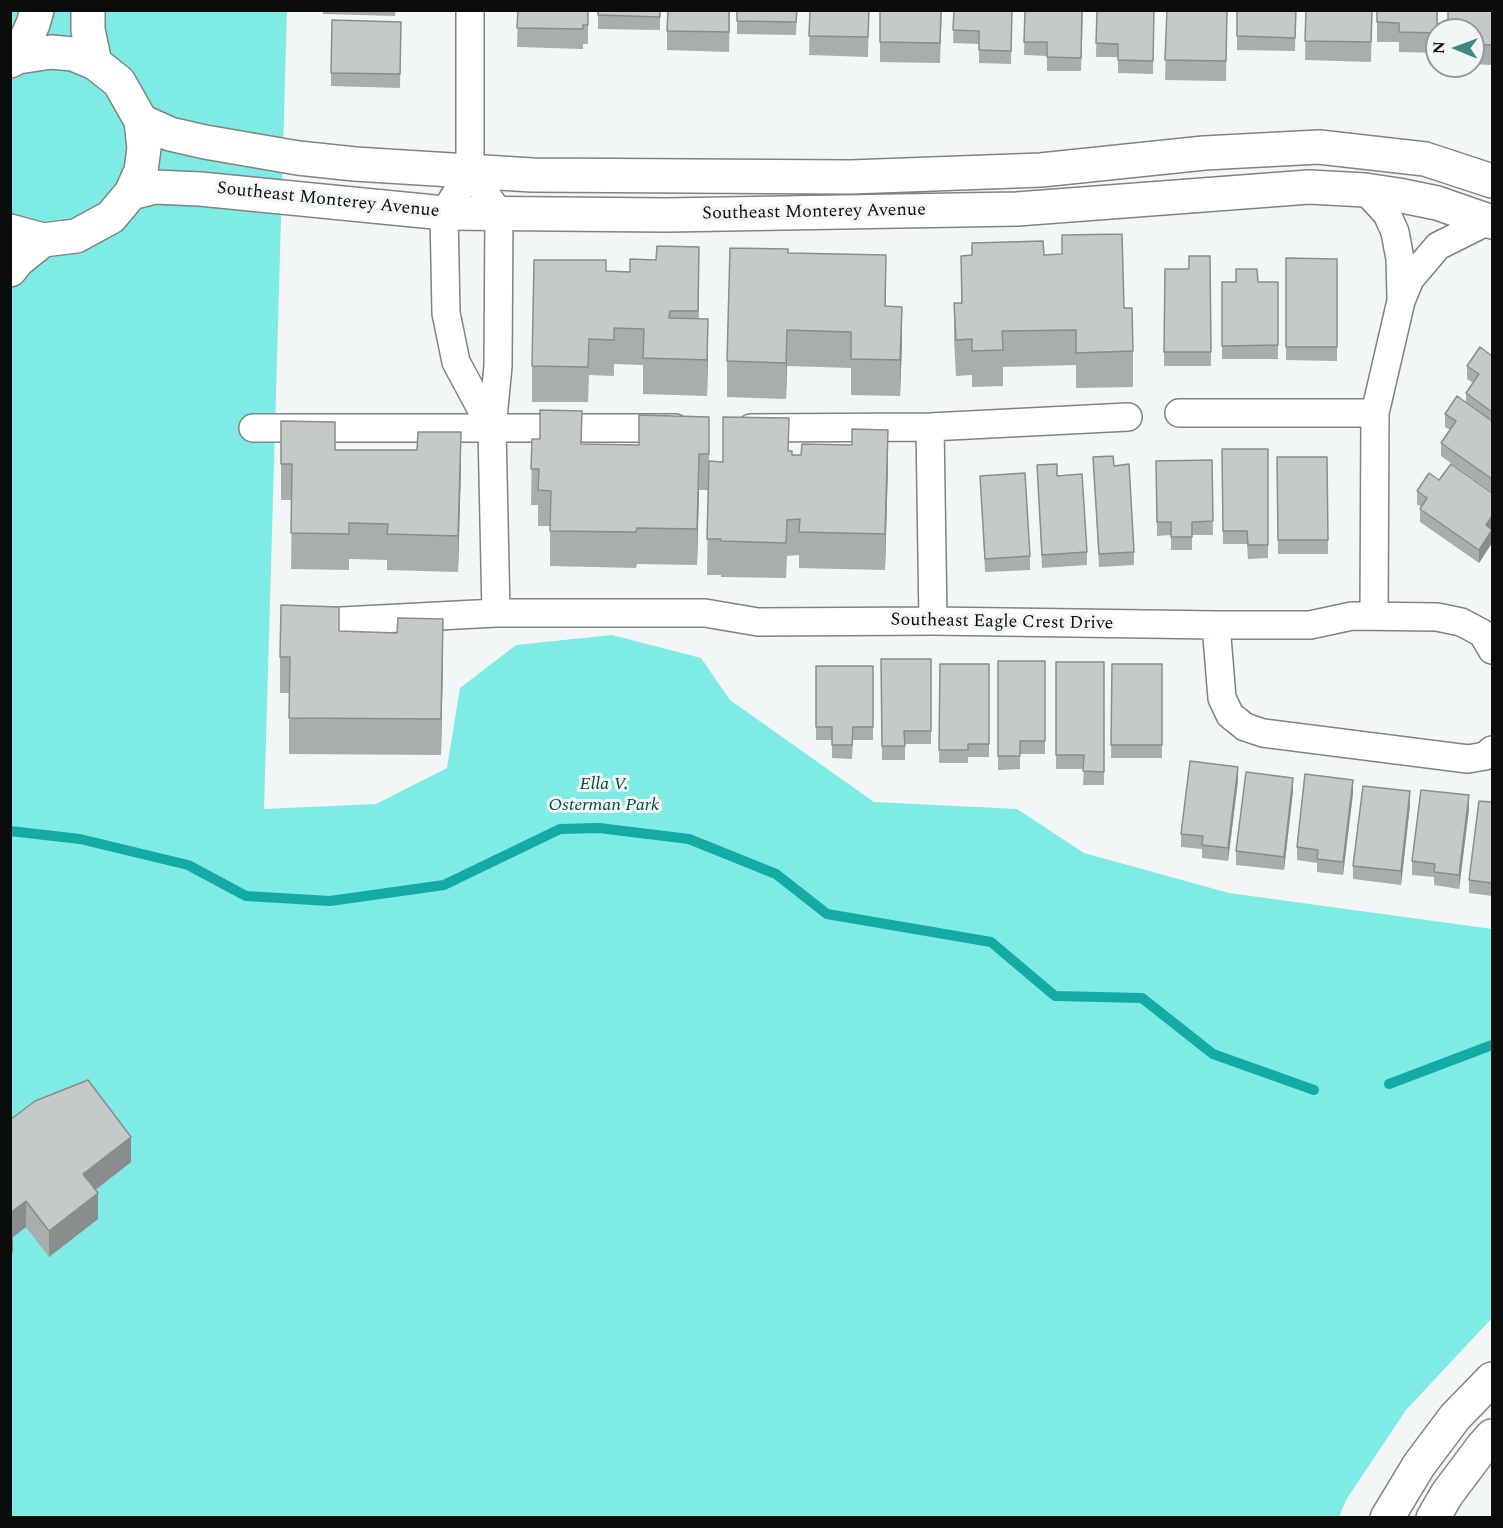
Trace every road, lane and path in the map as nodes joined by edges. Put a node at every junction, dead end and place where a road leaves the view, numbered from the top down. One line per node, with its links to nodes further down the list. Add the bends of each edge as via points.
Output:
1 (37, 10): 4 (street)
2 (88, 10): 5 (street)
3 (470, 10): 7 (street)
4 (14, 59): 5 (street, via 51,52 73,54)
5 (96, 63): 6 (street, via 119,82)
6 (141, 121): 7 (street, Southeast Monterey Avenue, via 178,136 298,158); 10 (street, via 141,171)
7 (470, 171): 8 (street, Southeast Monterey Avenue, via 532,175 863,176 1041,170 1204,153 1319,147 1425,159); 11 (street); 12 (street)
8 (1492, 181)
9 (1365, 190): 12 (street, Southeast Monterey Avenue, via 1309,187 945,212); 13 (street, Southeast Monterey Avenue, via 1437,203); 17 (street, via 1387,214 1395,232)
10 (131, 193): 11 (street, Southeast Monterey Avenue, via 155,187 200,189); 15 (street, via 111,217 76,236)
11 (444, 213): 12 (street, Southeast Monterey Avenue); 25 (street, via 446,313 456,362)
12 (499, 213): 25 (street, via 498,366)
13 (1490, 222): 17 (street, via 1438,246 1410,279)
14 (10, 231): 15 (street)
15 (43, 240): 16 (street)
16 (10, 270)
17 (1401, 301): 19 (street)
18 (1179, 413): 19 (street)
19 (1375, 413): 27 (street)
20 (1128, 417): 22 (street)
21 (699, 427): 25 (street)
22 (930, 427): 24 (street); 28 (street)
23 (253, 428): 25 (street)
24 (732, 428)
25 (492, 429): 26 (street)
26 (496, 613): 28 (street, Southeast Eagle Crest Drive, via 705,613 758,622); 29 (street, Southeast Eagle Crest Drive)
27 (1374, 616): 30 (street, Southeast Eagle Crest Drive, via 1352,616 1310,625); 31 (street, Southeast Eagle Crest Drive, via 1437,617)
28 (933, 621): 30 (street, Southeast Eagle Crest Drive)
29 (284, 624)
30 (1216, 625): 32 (street, via 1222,698 1230,715 1245,727 1263,733 1468,759 1485,756)
31 (1489, 634)
32 (1492, 750)
33 (1492, 1379): 35 (street, via 1455,1417 1419,1465)
34 (1492, 1437): 36 (street)
35 (1387, 1518)
36 (1433, 1518)

